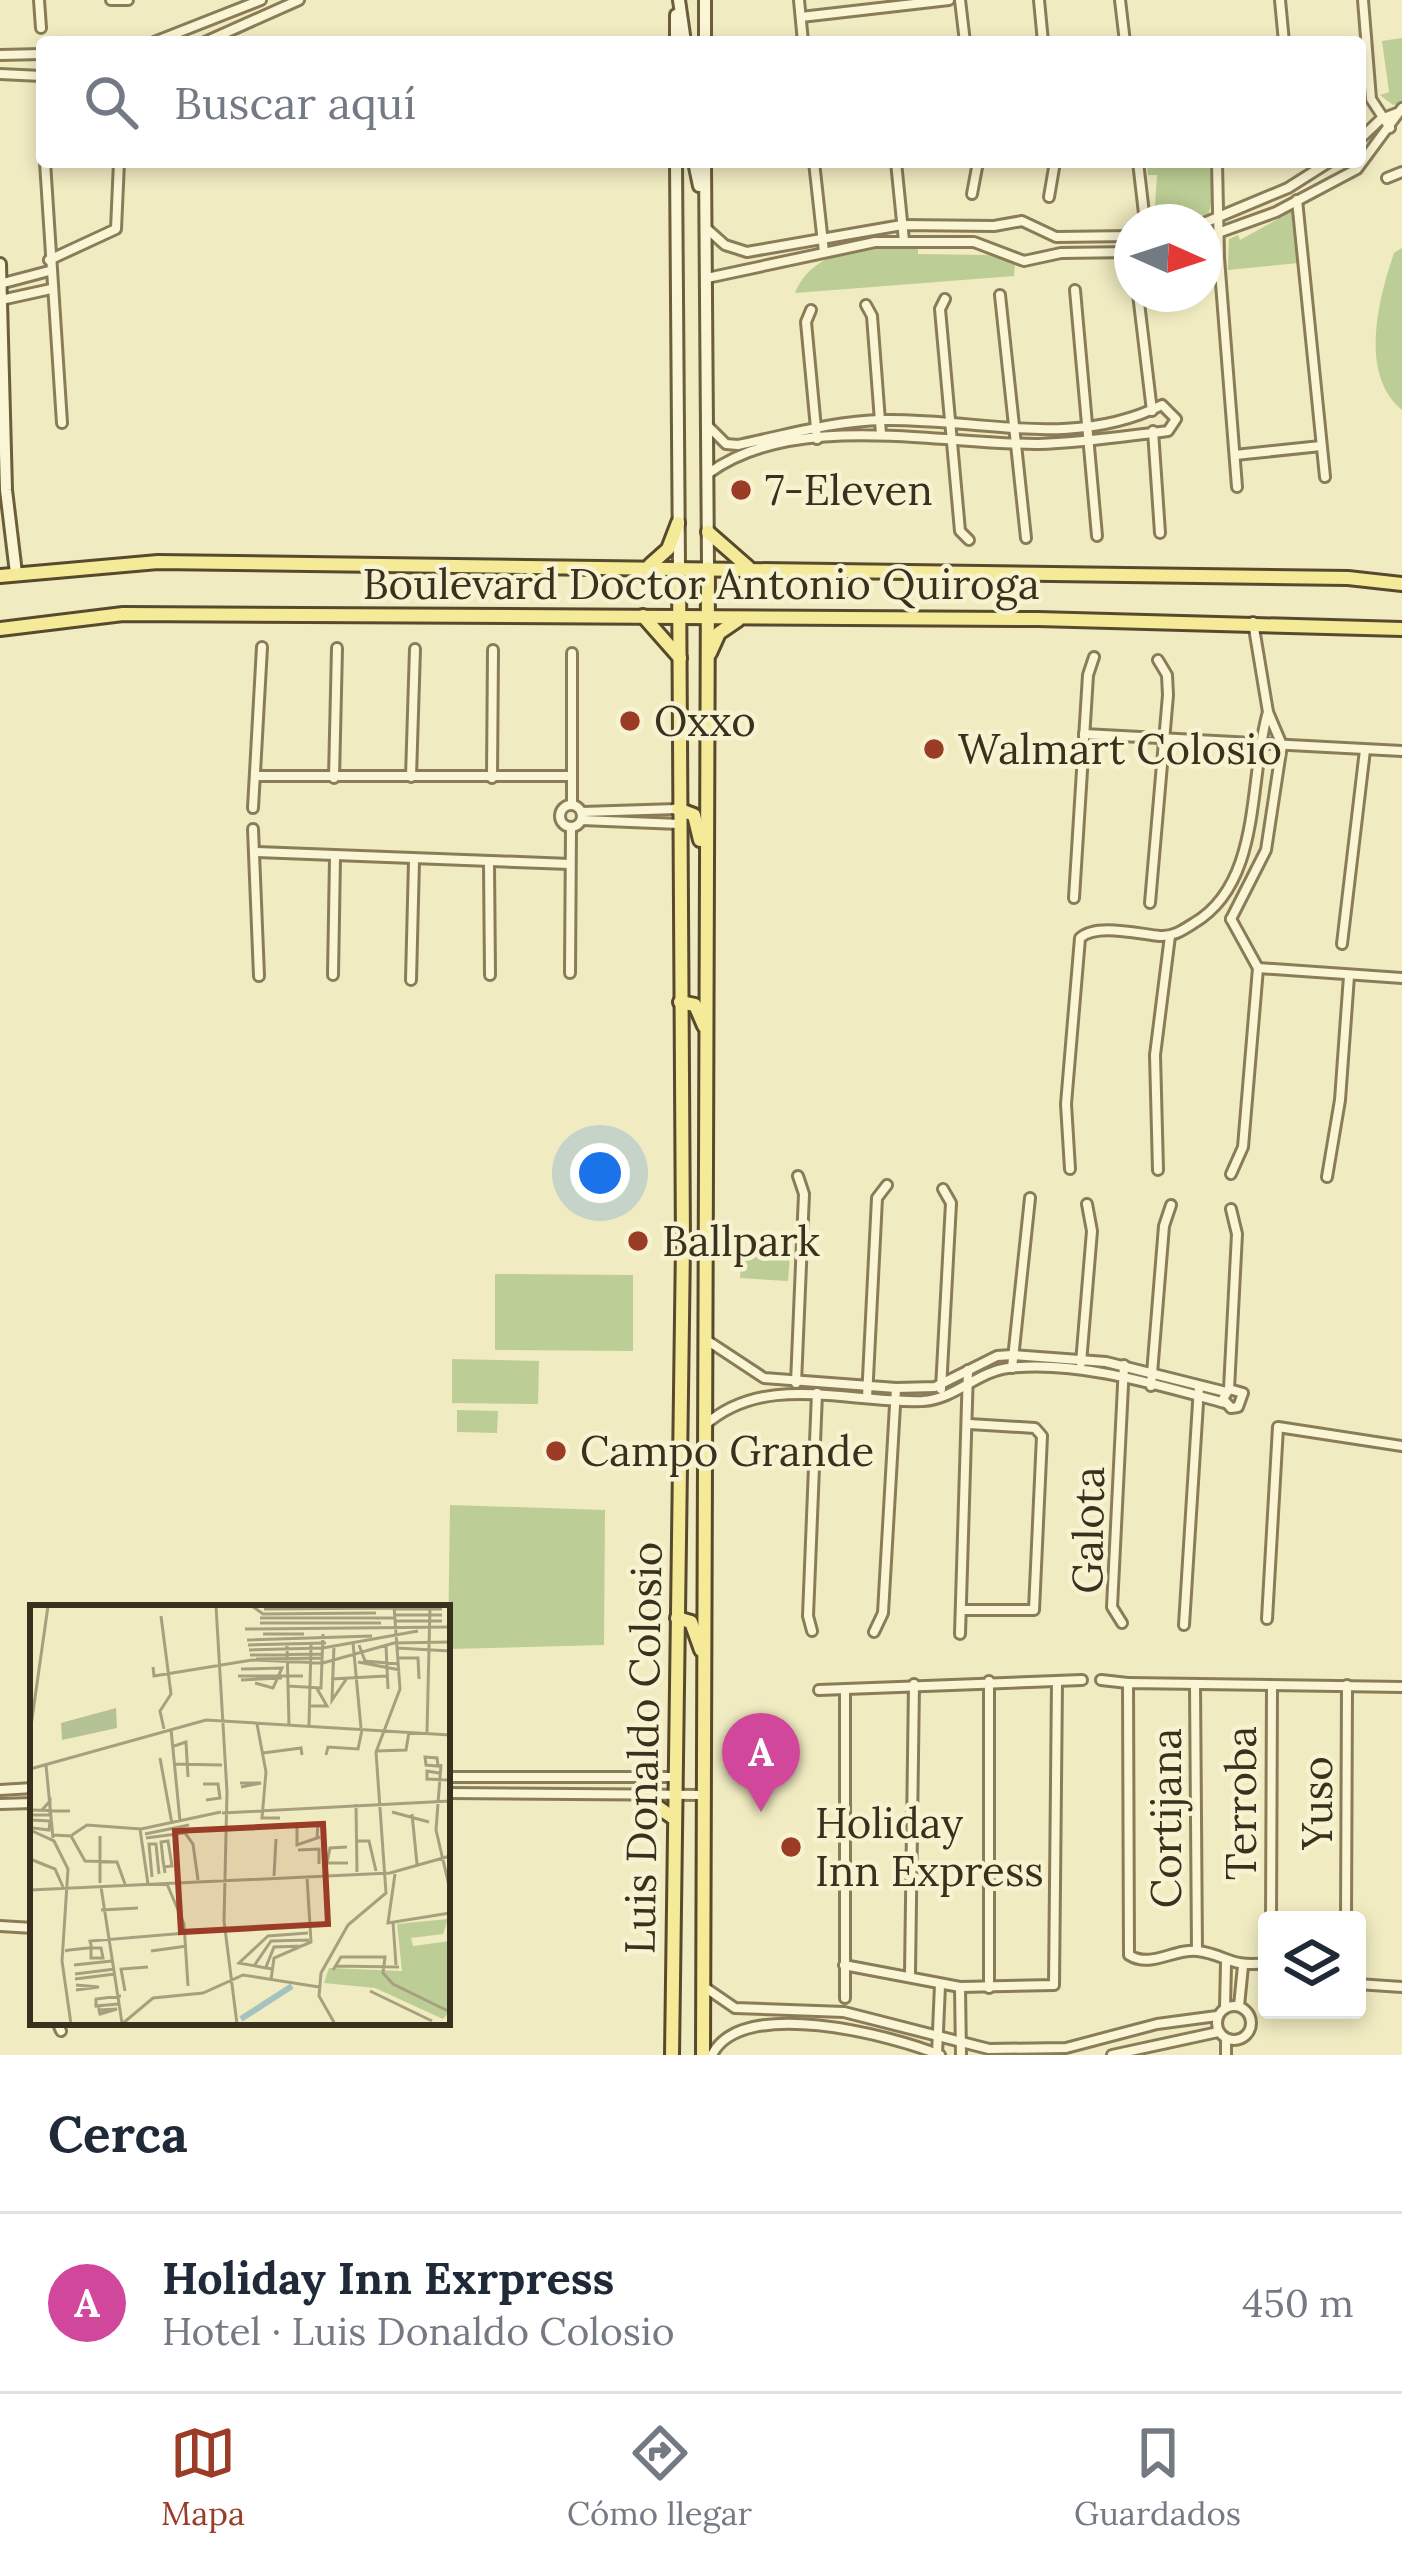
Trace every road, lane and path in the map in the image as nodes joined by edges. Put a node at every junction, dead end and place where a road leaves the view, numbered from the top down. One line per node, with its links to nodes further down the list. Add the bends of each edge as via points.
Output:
1 (40, 0): 18 (street)
2 (111, 0): 3 (street)
3 (128, 0)
4 (262, 0): 15 (street)
5 (299, 0): 17 (street)
6 (678, 0): 21 (main road)
7 (705, 0): 22 (main road)
8 (799, 0): 16 (street)
9 (949, 0): 16 (street)
10 (960, 0): 24 (street)
11 (1039, 0): 25 (street)
12 (1120, 0): 26 (street)
13 (1280, 0): 27 (street)
14 (1363, 0): 28 (street)
15 (245, 8): 17 (street); 19 (street)
16 (801, 17): 23 (street)
17 (251, 22): 20 (street)
18 (41, 28)
19 (170, 36)
20 (219, 36)
21 (680, 36)
22 (705, 36)
23 (803, 36)
24 (964, 36)
25 (1042, 36)
26 (1124, 36)
27 (1283, 36)
28 (1366, 36)
29 (1366, 37): 35 (street, via 1371,99)
30 (36, 54): 31 (street)
31 (0, 55)
32 (0, 74): 33 (street)
33 (36, 76)
34 (1400, 110): 35 (street); 36 (street)
35 (1381, 119): 36 (street); 37 (street)
36 (1390, 128): 38 (street)
37 (1366, 140)
38 (1366, 143)
39 (44, 168): 77 (street)
40 (119, 168): 77 (street, via 116,229)
41 (676, 168): 108 (main road)
42 (695, 168): 61 (main road)
43 (705, 168): 61 (main road)
44 (815, 168): 68 (street)
45 (897, 168): 63 (street)
46 (977, 168): 56 (street)
47 (1054, 168): 57 (street)
48 (1139, 168): 59 (street)
49 (1217, 168): 60 (street)
50 (1320, 168): 53 (street)
51 (1357, 168): 55 (street)
52 (1402, 172): 54 (street)
53 (1306, 177): 55 (street); 62 (street)
54 (1387, 178)
55 (1314, 190): 58 (street)
56 (973, 194)
57 (1049, 197)
58 (1297, 200): 67 (street); 102 (street)
59 (1143, 204)
60 (1220, 204)
61 (706, 211): 65 (main road)
62 (1222, 218)
63 (902, 225): 64 (street); 68 (street); 70 (street)
64 (994, 226): 66 (street, via 1022,221); 71 (street)
65 (706, 228): 68 (street, via 747,252); 78 (main road)
66 (1047, 233): 69 (street); 74 (street)
67 (1222, 233)
68 (822, 237): 72 (street)
69 (1114, 237)
70 (904, 241): 71 (street, via 974,242); 72 (street)
71 (993, 250): 74 (street, via 1024,261)
72 (824, 253): 78 (street)
73 (1114, 254): 74 (street)
74 (1044, 256)
75 (1222, 263): 104 (street)
76 (0, 264): 79 (main road)
77 (49, 266): 79 (street); 80 (street)
78 (706, 278): 91 (main road)
79 (0, 284): 84 (main road)
80 (51, 289): 84 (street); 90 (street)
81 (1075, 290): 97 (street)
82 (1000, 295): 94 (street)
83 (945, 299): 92 (street)
84 (1, 301): 118 (main road)
85 (866, 305): 89 (street)
86 (812, 310): 93 (street, via 806,322)
87 (1140, 312): 88 (street)
88 (1152, 411): 95 (street, via 1167,406 1176,418 1168,431); 97 (street)
89 (882, 420): 92 (street); 93 (street); 96 (street)
90 (62, 423)
91 (708, 425): 98 (street, via 732,446); 105 (main road)
92 (949, 425): 94 (street); 99 (street)
93 (816, 427): 98 (street); 100 (street)
94 (1017, 430): 97 (street); 101 (street)
95 (1153, 431): 97 (street); 110 (street)
96 (881, 434): 99 (street); 100 (street)
97 (1087, 434): 101 (street); 111 (street)
98 (767, 438): 103 (street)
99 (950, 438): 101 (street); 113 (street, via 960,531)
100 (817, 439): 103 (street)
101 (1019, 443): 112 (street)
102 (1321, 446): 104 (street); 106 (street)
103 (770, 449): 105 (street)
104 (1235, 455): 107 (street)
105 (709, 473): 109 (main road)
106 (1324, 477)
107 (1237, 487)
108 (678, 523): 114 (main road, via 668,549); 115 (main road)
109 (708, 532): 116 (main road); 117 (main road)
110 (1160, 533)
111 (1097, 536)
112 (1026, 538)
113 (969, 540)
114 (646, 568): 115 (main road, Boulevard Doctor Antonio Quiroga); 118 (main road, Boulevard Doctor Antonio Quiroga, via 158,562)
115 (679, 568): 116 (main road, Boulevard Doctor Antonio Quiroga); 122 (main road, Luis Donaldo Colosio)
116 (708, 568): 117 (main road, Boulevard Doctor Antonio Quiroga); 123 (main road)
117 (754, 570): 120 (main road, Boulevard Doctor Antonio Quiroga)
118 (16, 573): 119 (main road, Boulevard Doctor Antonio Quiroga)
119 (0, 576)
120 (1402, 584)
121 (642, 615): 122 (main road, Boulevard Doctor Antonio Quiroga); 126 (main road, Boulevard Doctor Antonio Quiroga, via 123,614); 134 (main road)
122 (679, 615): 123 (main road, Boulevard Doctor Antonio Quiroga); 134 (main road, Luis Donaldo Colosio)
123 (708, 616): 124 (main road, Boulevard Doctor Antonio Quiroga); 135 (main road)
124 (743, 617): 125 (main road, Boulevard Doctor Antonio Quiroga); 135 (main road, via 719,633)
125 (1252, 622): 127 (main road, Boulevard Doctor Antonio Quiroga); 137 (street)
126 (0, 629)
127 (1402, 629)
128 (262, 647): 144 (street)
129 (337, 648): 147 (street)
130 (415, 649): 146 (street)
131 (493, 650): 148 (street)
132 (572, 653): 145 (street)
133 (1094, 657): 138 (street)
134 (680, 658): 151 (main road, Luis Donaldo Colosio)
135 (708, 660): 166 (main road)
136 (1158, 660): 139 (street, via 1167,674)
137 (1268, 712): 140 (street); 141 (street)
138 (1084, 734): 139 (street); 163 (street)
139 (1167, 738): 140 (street); 164 (street)
140 (1259, 743): 141 (street); 165 (street, via 1252,818)
141 (1282, 745): 142 (street); 167 (street, via 1266,850)
142 (1365, 750): 143 (street); 169 (street)
143 (1402, 752)
144 (259, 776): 147 (street); 150 (street)
145 (572, 776): 148 (street); 149 (street)
146 (411, 777): 147 (street); 148 (street)
147 (334, 778)
148 (491, 778)
149 (572, 804): 153 (street); 156 (street, via 560,814)
150 (253, 808)
151 (678, 808): 152 (street); 155 (main road, Luis Donaldo Colosio); 166 (main road, via 699,824)
152 (624, 810): 153 (street); 154 (street)
153 (582, 816): 154 (street); 156 (street)
154 (624, 823): 155 (street)
155 (679, 824): 178 (main road, Luis Donaldo Colosio)
156 (571, 828): 162 (street)
157 (253, 829): 158 (street)
158 (256, 852): 159 (street); 174 (street)
159 (335, 858): 160 (street); 172 (street)
160 (414, 861): 161 (street); 177 (street)
161 (489, 863): 162 (street); 173 (street)
162 (570, 864): 171 (street)
163 (1075, 898)
164 (1150, 903)
165 (1216, 909): 167 (street); 168 (street)
166 (707, 912): 179 (main road, Luis Donaldo Colosio)
167 (1232, 919): 170 (street)
168 (1170, 936): 180 (street, via 1082,933 1066,1104); 181 (street, via 1155,1055)
169 (1342, 944)
170 (1258, 968): 175 (street); 182 (street, via 1243,1147)
171 (570, 973)
172 (333, 975)
173 (490, 975)
174 (259, 976)
175 (1349, 976): 176 (street); 184 (street)
176 (1402, 979)
177 (411, 980)
178 (680, 1002): 179 (main road, via 699,1010); 191 (main road, Luis Donaldo Colosio)
179 (708, 1038): 192 (main road, Luis Donaldo Colosio)
180 (1070, 1169)
181 (1159, 1170)
182 (1231, 1174)
183 (798, 1176): 203 (street, via 804,1194)
184 (1327, 1177)
185 (886, 1185): 207 (street, via 878,1198)
186 (944, 1189): 206 (street, via 951,1203)
187 (1030, 1198): 194 (street)
188 (1087, 1204): 195 (street)
189 (1171, 1205): 199 (street)
190 (1231, 1209): 211 (street, via 1237,1234)
191 (683, 1245): 192 (main road); 223 (main road, Luis Donaldo Colosio)
192 (704, 1267): 193 (main road, Luis Donaldo Colosio)
193 (703, 1338): 202 (street); 221 (main road, Luis Donaldo Colosio)
194 (1012, 1355): 195 (street); 197 (street); 198 (street)
195 (1082, 1360): 196 (street); 200 (street)
196 (1124, 1365): 199 (street); 201 (street, Galota)
197 (1012, 1368): 200 (street); 205 (street)
198 (968, 1370): 205 (street); 206 (street)
199 (1152, 1371): 208 (street); 209 (street)
200 (1080, 1373): 201 (street)
201 (1123, 1377): 208 (street); 228 (street, Galota, via 1112,1607)
202 (764, 1378): 203 (street); 212 (street)
203 (796, 1382): 204 (street); 213 (street)
204 (818, 1383): 207 (street); 214 (street)
205 (970, 1384): 216 (street); 220 (street)
206 (941, 1385): 210 (street); 216 (street)
207 (868, 1386): 210 (street); 215 (street)
208 (1150, 1386): 218 (street)
209 (1199, 1387): 211 (street); 218 (street)
210 (896, 1388): 217 (street)
211 (1227, 1390): 219 (street); 219 (street, via 1240,1390 1244,1401)
212 (764, 1393): 213 (street); 221 (street, via 733,1403)
213 (796, 1394): 214 (street)
214 (817, 1397): 215 (street); 230 (street)
215 (867, 1398): 217 (street)
216 (942, 1398): 217 (street)
217 (895, 1400): 231 (street, via 883,1613)
218 (1199, 1400): 219 (street); 229 (street)
219 (1225, 1403)
220 (969, 1424): 225 (street); 225 (street, via 1035,1428 1042,1436 1034,1610)
221 (703, 1427): 224 (main road, Luis Donaldo Colosio)
222 (1402, 1446): 227 (street, via 1278,1427)
223 (678, 1559): 224 (main road, via 688,1589); 226 (main road, Luis Donaldo Colosio)
224 (705, 1594): 233 (main road, Luis Donaldo Colosio)
225 (961, 1610): 232 (street)
226 (677, 1618): 233 (main road, via 691,1622); 248 (main road, Luis Donaldo Colosio)
227 (1267, 1619)
228 (1122, 1623)
229 (1184, 1625)
230 (812, 1631)
231 (874, 1632)
232 (960, 1634)
233 (705, 1656): 254 (main road, Luis Donaldo Colosio)
234 (1082, 1679): 237 (street)
235 (1101, 1679): 239 (street)
236 (988, 1681): 237 (street); 238 (street); 273 (street)
237 (1057, 1682): 273 (street, via 1056,1976 1047,1987)
238 (914, 1684): 245 (street); 268 (street)
239 (1128, 1684): 240 (street); 263 (street, via 1127,1950 1141,1962)
240 (1195, 1684): 242 (street); 263 (street, Cortijana)
241 (1347, 1685): 242 (street); 243 (street); 260 (street, Yuso)
242 (1272, 1687): 259 (street, Terroba)
243 (1402, 1687)
244 (819, 1690): 245 (street)
245 (845, 1690): 265 (street)
246 (450, 1777): 247 (street)
247 (493, 1777): 248 (street); 252 (street)
248 (676, 1777): 253 (main road, Luis Donaldo Colosio)
249 (30, 1788): 250 (street)
250 (0, 1790)
251 (450, 1793): 252 (street)
252 (493, 1794): 255 (street)
253 (676, 1795): 254 (street); 255 (street); 258 (main road, Luis Donaldo Colosio)
254 (704, 1795): 271 (main road, Luis Donaldo Colosio)
255 (642, 1796): 258 (main road)
256 (30, 1803): 257 (street)
257 (0, 1804)
258 (675, 1819): 286 (main road, Luis Donaldo Colosio)
259 (1271, 1911)
260 (1346, 1911)
261 (0, 1926): 262 (street)
262 (30, 1928)
263 (1197, 1951): 264 (street)
264 (1226, 1963): 267 (street); 277 (street)
265 (844, 1965): 268 (street); 275 (street)
266 (1258, 1966): 267 (street)
267 (1243, 1970): 276 (street)
268 (910, 1975): 269 (street)
269 (940, 1984): 272 (street); 281 (street)
270 (1366, 1985): 274 (street)
271 (704, 1986): 278 (street, via 748,2010); 287 (main road, Luis Donaldo Colosio)
272 (960, 1987): 273 (street); 284 (street)
273 (989, 1988)
274 (1402, 1988)
275 (845, 1998)
276 (1239, 2006): 277 (street); 283 (street, via 1251,2022)
277 (1225, 2008): 279 (street)
278 (844, 2012): 280 (street); 281 (street)
279 (1217, 2017): 282 (street); 285 (street, via 1157,2024)
280 (842, 2028): 287 (street, via 740,2027); 288 (street)
281 (938, 2034): 284 (street); 288 (street)
282 (1222, 2035): 283 (street); 290 (street); 291 (street)
283 (1241, 2039): 292 (street)
284 (962, 2040): 285 (street, via 989,2049); 289 (street)
285 (1092, 2050)
286 (672, 2055)
287 (708, 2055)
288 (938, 2055)
289 (961, 2055)
290 (1112, 2055)
291 (1226, 2055)
292 (1241, 2055)

